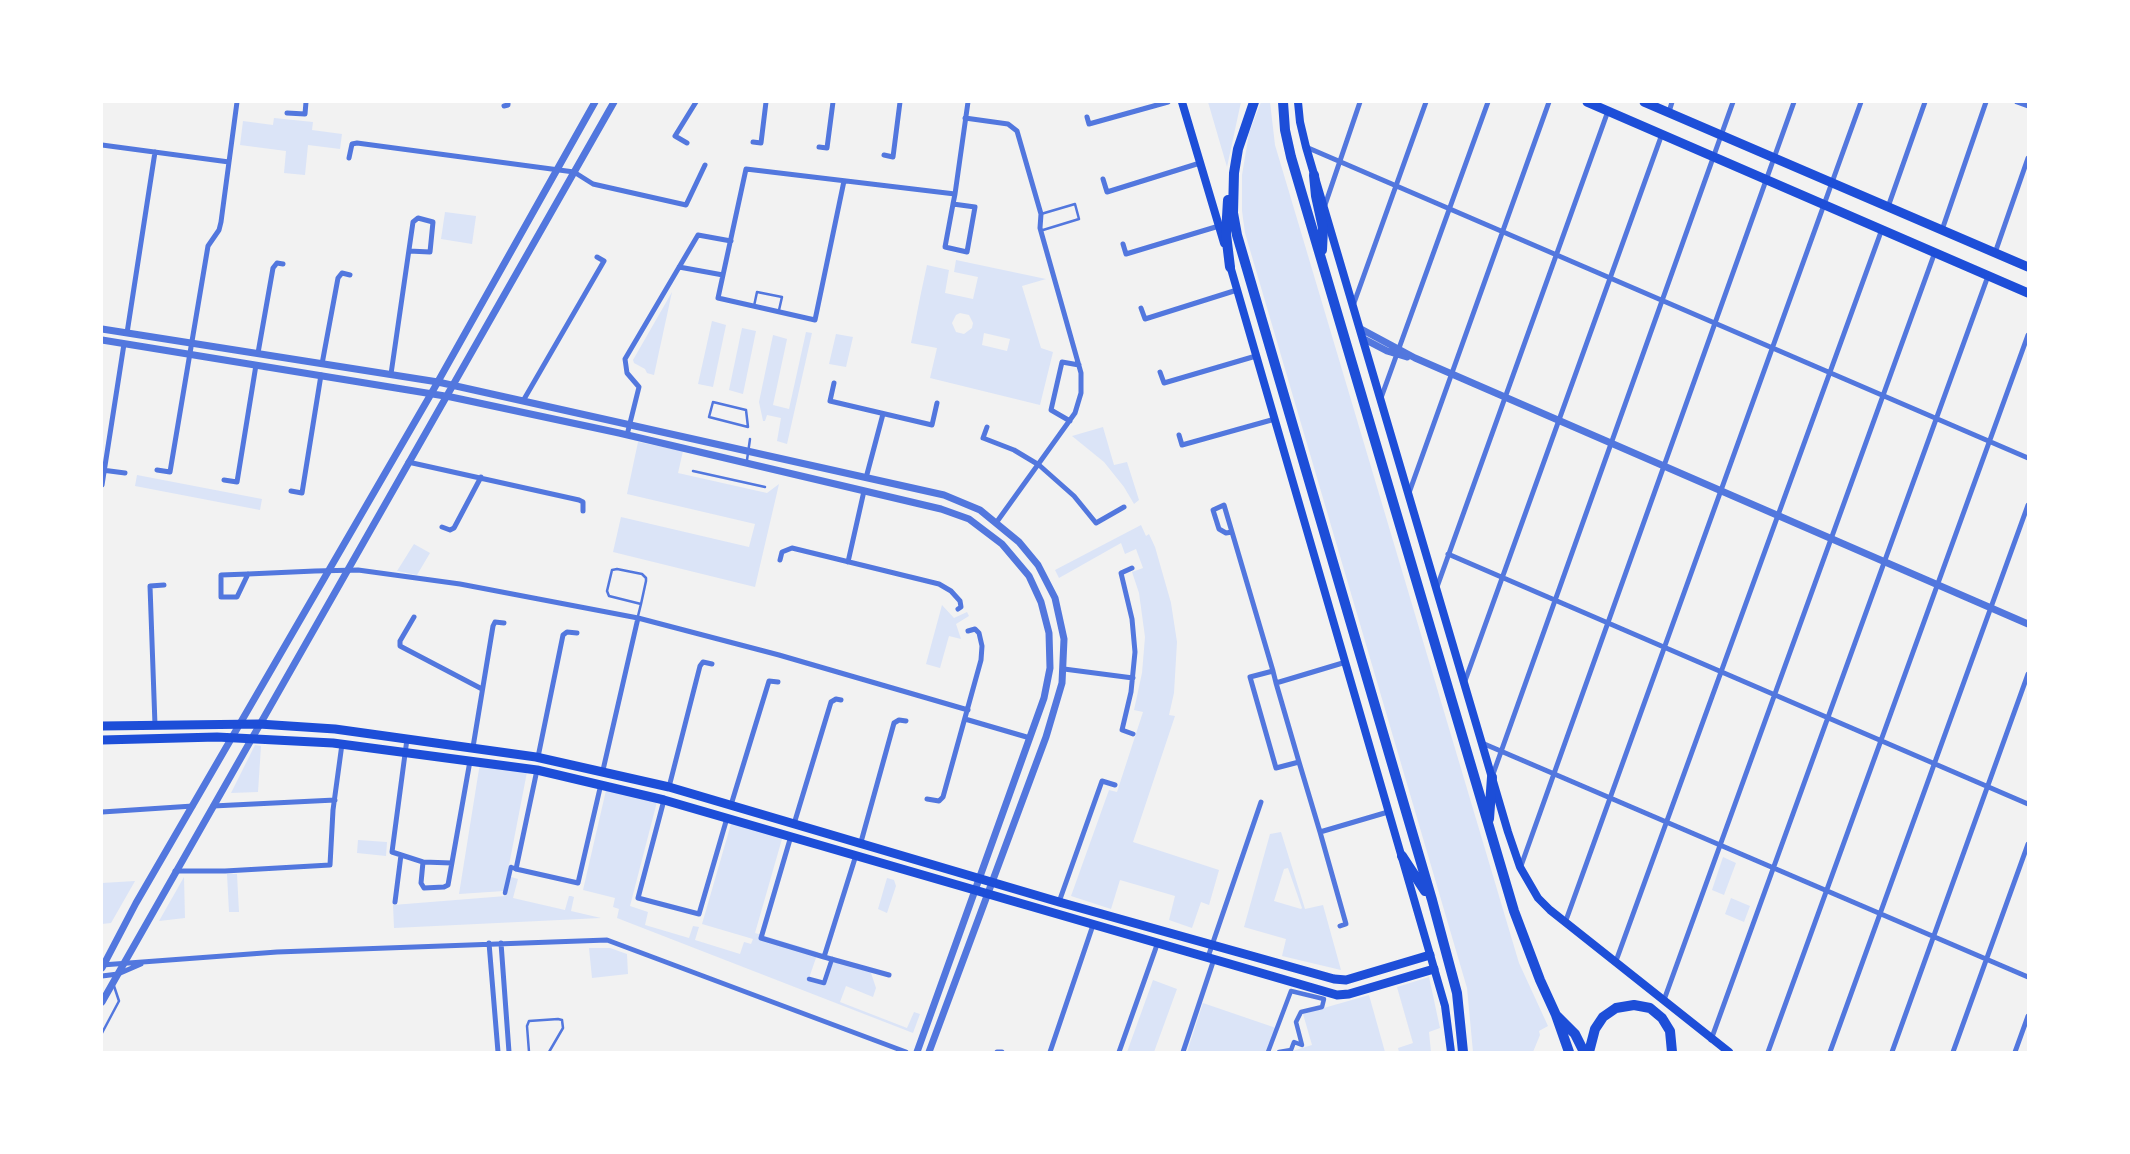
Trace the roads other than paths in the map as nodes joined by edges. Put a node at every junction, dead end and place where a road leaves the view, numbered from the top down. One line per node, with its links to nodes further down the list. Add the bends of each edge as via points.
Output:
1 (237, 102): 48 (street)
2 (306, 102): 31 (street, via 304,114)
3 (595, 102): 51 (street)
4 (614, 102): 52 (street)
5 (696, 102): 37 (street, via 675,136)
6 (766, 102): 36 (street, via 761,143)
7 (833, 102): 39 (street, via 827,148)
8 (900, 102): 42 (street, via 893,157)
9 (968, 102): 33 (street)
10 (1168, 102): 32 (street, via 1089,124)
11 (1182, 102): 49 (main road)
12 (1254, 102): 53 (highway)
13 (1283, 102): 79 (highway, via 1288,144)
14 (1298, 102): 40 (main road)
15 (1360, 102): 47 (street)
16 (1426, 102): 59 (street)
17 (1488, 102): 65 (street)
18 (1549, 102): 71 (street)
19 (1587, 102): 29 (main road)
20 (1644, 102): 30 (main road)
21 (1672, 102): 30 (street)
22 (1733, 102): 35 (street)
23 (1794, 102): 45 (street)
24 (1861, 102): 58 (street)
25 (1925, 102): 64 (street)
26 (1986, 102): 70 (street)
27 (2017, 102): 28 (street)
28 (2028, 106)
29 (1608, 111): 34 (main road); 77 (street)
30 (1669, 112): 35 (main road)
31 (287, 113)
32 (1087, 117)
33 (965, 118): 60 (street); 66 (street, via 1014,127)
34 (1662, 134): 43 (main road); 87 (street)
35 (1721, 135): 43 (street); 45 (main road)
36 (754, 142)
37 (687, 143)
38 (102, 145): 41 (street)
39 (819, 147)
40 (1306, 147): 47 (street); 54 (main road)
41 (155, 152): 48 (street); 98 (street)
42 (884, 155)
43 (1715, 157): 56 (main road); 90 (street)
44 (349, 158): 51 (street, via 354,143)
45 (1775, 158): 56 (street); 58 (main road)
46 (2028, 158): 76 (street)
47 (1339, 161): 59 (street); 62 (street)
48 (229, 162): 102 (street, via 221,222 208,246)
49 (1200, 163): 55 (street, via 1107,192); 67 (main road)
50 (705, 165): 52 (street, via 686,205 593,184)
51 (557, 170): 52 (street); 117 (street)
52 (574, 172): 119 (street)
53 (1234, 173): 82 (highway, via 1225,217); 283 (highway, via 1233,213 1240,248)
54 (1314, 175): 62 (main road); 79 (highway, via 1323,228)
55 (1103, 180)
56 (1768, 180): 63 (main road); 95 (street)
57 (844, 181): 60 (street); 72 (street, via 746,169); 94 (street, via 815,320)
58 (1833, 183): 63 (street); 64 (main road)
59 (1395, 185): 65 (street); 91 (street)
60 (955, 194): 61 (street)
61 (953, 204): 61 (street, via 975,207 967,252 945,247)
62 (1325, 205): 91 (main road)
63 (1826, 205): 68 (main road); 104 (street)
64 (1888, 207): 70 (main road)
65 (1449, 208): 71 (street); 105 (street)
66 (1041, 214): 69 (street); 69 (lane, via 1075,204 1079,219)
67 (1219, 226): 73 (street, via 1126,254); 82 (main road)
68 (1882, 229): 75 (main road); 113 (street)
69 (1041, 230): 111 (street)
70 (1942, 230): 76 (main road)
71 (1502, 231): 77 (street); 115 (street)
72 (731, 241): 81 (street, via 698,235); 85 (street)
73 (1123, 244)
74 (409, 251): 74 (street, via 429,253 433,222 414,219); 114 (street)
75 (1934, 252): 86 (main road); 121 (street)
76 (1995, 253): 83 (main road)
77 (1556, 255): 87 (street); 123 (street)
78 (597, 257): 125 (street, via 604,261)
79 (1322, 261): 261 (highway)
80 (283, 264): 106 (street, via 276,263 273,268)
81 (680, 267): 85 (street); 134 (street, via 625,359 627,373 639,387)
82 (1230, 267): 88 (main road)
83 (2028, 267)
84 (349, 275): 109 (street, via 338,278)
85 (723, 275): 92 (street, via 718,298)
86 (1988, 275): 89 (main road); 129 (street)
87 (1610, 278): 90 (street); 131 (street)
88 (1237, 290): 93 (street, via 1145,319); 108 (main road)
89 (2028, 293)
90 (1663, 300): 95 (street); 141 (street)
91 (1353, 303): 97 (main road)
92 (754, 306): 94 (street); 94 (lane, via 757,292 782,298)
93 (1141, 308)
94 (778, 312)
95 (1716, 323): 104 (street); 147 (street)
96 (102, 329): 98 (street)
97 (1361, 329): 100 (main road); 105 (street)
98 (127, 333): 102 (street)
99 (2028, 335): 140 (street)
100 (1364, 339): 105 (street); 124 (main road)
101 (102, 340): 103 (street)
102 (191, 342): 106 (street); 107 (street)
103 (124, 344): 107 (street); 149 (street)
104 (1773, 348): 113 (street); 161 (street)
105 (1396, 351): 115 (street); 124 (street)
106 (258, 353): 109 (street)
107 (190, 354): 110 (street); 150 (street, via 170,472)
108 (1256, 356): 112 (street, via 1164,383); 130 (main road)
109 (322, 364): 114 (street)
110 (256, 365): 116 (street); 156 (street, via 237,482)
111 (1079, 365): 132 (street, via 1081,393); 132 (street, via 1062,362 1051,410)
112 (1160, 372)
113 (1830, 372): 121 (street); 168 (street)
114 (391, 374): 117 (street)
115 (1451, 374): 123 (street); 162 (street)
116 (321, 375): 120 (street); 159 (street, via 302,493)
117 (438, 382): 119 (street); 120 (street)
118 (834, 383): 127 (street, via 830,401)
119 (453, 385): 122 (street); 125 (street)
120 (431, 394): 122 (street); 179 (street)
121 (1883, 395): 129 (street); 172 (street)
122 (446, 396): 133 (street); 144 (street)
123 (1505, 397): 131 (street); 173 (street)
124 (1381, 398): 162 (main road)
125 (523, 401): 128 (street)
126 (937, 403): 127 (street, via 932,425)
127 (883, 414): 154 (street)
128 (581, 415): 133 (street); 134 (street)
129 (1936, 418): 140 (street); 175 (street)
130 (1275, 419): 138 (street, via 1182,445); 199 (main road)
131 (1558, 420): 141 (street); 181 (street)
132 (1070, 421): 146 (street)
133 (579, 425): 137 (street)
134 (630, 426): 137 (street); 142 (street)
135 (987, 426): 146 (street, via 983,438)
136 (748, 427): 136 (lane, via 746,410 713,402 709,417)
137 (627, 435): 145 (street)
138 (1179, 435)
139 (750, 439): 142 (lane)
140 (1990, 441): 143 (street); 183 (street)
141 (1611, 443): 147 (street); 187 (street)
142 (749, 452): 145 (lane); 148 (street)
143 (2028, 458)
144 (408, 461): 153 (street); 178 (street)
145 (746, 463): 155 (street)
146 (1039, 465): 165 (street, via 1096,523); 169 (street)
147 (1664, 466): 161 (street); 194 (street)
148 (817, 467): 154 (street); 155 (street)
149 (103, 470): 152 (street); 157 (street)
150 (157, 470)
151 (693, 471): 158 (lane)
152 (125, 473)
153 (481, 477): 167 (street, via 579,500); 170 (street, via 454,528)
154 (866, 478): 163 (street)
155 (813, 479): 160 (street)
156 (224, 480)
157 (102, 485)
158 (765, 487)
159 (291, 491)
160 (864, 491): 166 (street); 176 (street)
161 (1722, 491): 168 (street); 198 (street)
162 (1409, 493): 185 (main road)
163 (944, 495): 166 (street); 169 (street, via 980,510)
164 (2028, 505): 189 (street)
165 (1124, 507)
166 (941, 509): 186 (street, via 969,519 1002,544)
167 (583, 511)
168 (1778, 515): 172 (street); 203 (street)
169 (996, 523): 182 (street, via 1029,554)
170 (442, 527)
171 (1232, 532): 171 (street, via 1219,529 1213,510 1224,505); 202 (street)
172 (1831, 538): 175 (street); 210 (street)
173 (1448, 554): 181 (street); 185 (street)
174 (780, 560): 176 (street, via 789,548)
175 (1885, 561): 183 (street); 215 (street)
176 (848, 562): 190 (street, via 939,584 956,595 961,605)
177 (1132, 568): 205 (street, via 1121,573 1132,619)
178 (346, 570): 179 (street); 192 (street, via 479,587); 219 (street)
179 (329, 571): 180 (street); 218 (street)
180 (248, 574): 180 (street, via 221,575 221,597 237,597)
181 (1501, 577): 187 (street); 207 (street)
182 (1048, 582): 186 (street); 201 (street, via 1061,619)
183 (1938, 584): 189 (street); 228 (street)
184 (163, 585): 220 (street, via 150,586)
185 (1437, 587): 207 (main road)
186 (1035, 588): 211 (street, via 1049,634 1050,668)
187 (1555, 600): 194 (street); 232 (street)
188 (641, 604): 188 (lane, via 645,575 612,570 609,596); 192 (lane)
189 (1991, 608): 195 (street); 237 (street)
190 (958, 609)
191 (414, 618): 209 (street, via 400,646)
192 (638, 618): 214 (street); 239 (street)
193 (504, 623): 209 (street, via 494,623)
194 (1608, 623): 198 (street); 240 (street)
195 (2028, 624)
196 (968, 631): 214 (street, via 977,630 982,652)
197 (577, 634): 234 (street, via 563,635)
198 (1665, 648): 203 (street); 246 (street)
199 (1346, 662): 208 (street); 255 (main road)
200 (712, 664): 245 (street, via 700,666)
201 (1064, 669): 205 (street); 213 (street)
202 (1273, 671): 208 (street); 236 (street, via 1250,677 1259,711 1276,768)
203 (1721, 672): 210 (street); 259 (street)
204 (2028, 674): 244 (street)
205 (1133, 678): 222 (street, via 1122,730)
206 (778, 682): 252 (street, via 769,681)
207 (1465, 682): 229 (main road)
208 (1276, 683): 236 (street)
209 (482, 690): 231 (street)
210 (1774, 694): 215 (street); 267 (street)
211 (1044, 698): 213 (street); 224 (street)
212 (841, 700): 260 (street, via 831,702)
213 (1058, 703): 278 (street)
214 (968, 710): 216 (street)
215 (1828, 718): 228 (street); 274 (street)
216 (965, 719): 224 (street); 247 (street, via 943,797)
217 (906, 721): 265 (street, via 894,723)
218 (242, 723): 219 (main road); 220 (main road); 223 (street)
219 (259, 723): 225 (street); 226 (main road)
220 (155, 724): 221 (main road)
221 (102, 726)
222 (1133, 734)
223 (233, 738): 225 (main road); 227 (main road); 253 (street)
224 (1030, 738): 277 (street)
225 (251, 739): 230 (main road); 254 (street)
226 (407, 739): 231 (main road); 233 (street)
227 (102, 740)
228 (1881, 740): 237 (street); 279 (street)
229 (1482, 743): 232 (street); 241 (main road)
230 (342, 744): 233 (main road); 248 (street)
231 (473, 747): 234 (main road)
232 (1500, 750): 240 (street); 241 (street)
233 (405, 753): 235 (main road); 268 (street, via 392,852)
234 (538, 757): 239 (main road)
235 (470, 761): 238 (main road); 272 (street)
236 (1299, 762): 263 (street)
237 (1935, 764): 244 (street); 286 (street)
238 (537, 770): 242 (main road); 275 (street)
239 (603, 771): 245 (main road)
240 (1554, 773): 246 (street); 273 (street)
241 (1492, 777): 261 (highway); 273 (main road)
242 (601, 784): 249 (main road); 275 (street, via 578,883)
243 (1115, 785): 285 (street, via 1102,781)
244 (1988, 786): 251 (street); 292 (street)
245 (669, 787): 252 (main road)
246 (1611, 798): 259 (street); 288 (street)
247 (927, 799)
248 (335, 800): 254 (street); 276 (street, via 330,865)
249 (664, 800): 258 (main road); 258 (street, via 638,898 699,914)
250 (1261, 802): 296 (street)
251 (2028, 804)
252 (731, 805): 257 (main road)
253 (194, 806): 256 (street); 305 (street)
254 (213, 806): 276 (street)
255 (1388, 811): 263 (street); 270 (main road)
256 (102, 812)
257 (768, 816): 260 (main road); 262 (main road)
258 (727, 818): 262 (main road)
259 (1667, 822): 267 (street); 303 (street)
260 (794, 824): 265 (main road)
261 (1489, 827): 315 (highway, via 1526,946)
262 (764, 828): 264 (main road)
263 (1320, 832): 290 (street, via 1346,924)
264 (790, 836): 269 (main road); 298 (street, via 761,938)
265 (862, 842): 277 (main road)
266 (2028, 844): 300 (street)
267 (1720, 845): 274 (street); 313 (street)
268 (401, 855): 271 (street); 284 (street)
269 (856, 855): 280 (main road); 298 (street)
270 (1402, 856): 283 (highway); 297 (main road)
271 (423, 862): 272 (street); 272 (street, via 421,883 427,889 448,885)
272 (452, 863)
273 (1520, 867): 288 (main road, via 1538,898)
274 (1773, 867): 279 (street); 318 (street)
275 (516, 869): 281 (street, via 511,867)
276 (175, 871): 304 (street)
277 (979, 878): 278 (main road); 280 (street)
278 (993, 882): 282 (street); 285 (main road)
279 (1827, 890): 286 (street); 337 (street)
280 (975, 891): 282 (main road); 324 (street)
281 (505, 893)
282 (989, 895): 289 (main road); 325 (street)
283 (1432, 900): 332 (highway, via 1457,993)
284 (395, 902)
285 (1059, 902): 287 (main road)
286 (1880, 913): 292 (street); 338 (street)
287 (1127, 921): 291 (main road); 296 (main road)
288 (1565, 923): 303 (main road)
289 (1093, 925): 291 (main road); 326 (street)
290 (1340, 926)
291 (1124, 933): 293 (main road)
292 (1934, 936): 300 (street); 339 (street)
293 (1157, 942): 299 (main road); 327 (street)
294 (489, 943): 295 (street); 302 (street); 319 (street)
295 (501, 943): 320 (street); 323 (street, via 612,941)
296 (1213, 944): 297 (main road, via 1339,980); 299 (street)
297 (1430, 955): 306 (main road)
298 (824, 957): 301 (street)
299 (1211, 958): 306 (main road, via 1342,995); 328 (street)
300 (1987, 959): 310 (street); 340 (street)
301 (832, 960): 308 (street); 311 (street, via 824,983)
302 (148, 961): 304 (street); 307 (street)
303 (1616, 961): 313 (main road)
304 (124, 963): 305 (street); 307 (street)
305 (102, 966)
306 (1434, 969): 331 (main road)
307 (118, 974): 309 (street); 312 (street)
308 (889, 975)
309 (102, 976)
310 (2028, 977)
311 (809, 979)
312 (112, 982): 314 (street); 317 (lane, via 119,1001)
313 (1664, 1000): 318 (main road)
314 (102, 1002)
315 (1556, 1015): 333 (highway); 334 (highway)
316 (2028, 1016): 341 (street)
317 (102, 1033)
318 (1711, 1040): 336 (main road)
319 (498, 1052)
320 (509, 1052)
321 (529, 1052): 322 (lane, via 529,1021 562,1020 563,1028)
322 (550, 1052)
323 (906, 1052)
324 (917, 1052)
325 (929, 1052)
326 (1050, 1052)
327 (1119, 1052)
328 (1183, 1052)
329 (1268, 1052): 330 (street, via 1291,990 1324,999 1322,1007 1301,1012 1296,1022 1302,1045 1294,1042 1291,1050)
330 (1279, 1052)
331 (1451, 1052)
332 (1463, 1052)
333 (1569, 1052)
334 (1587, 1052): 335 (highway, via 1603,1017 1616,1008 1634,1005 1650,1008 1662,1018 1670,1031)
335 (1672, 1052)
336 (1729, 1052)
337 (1768, 1052)
338 (1830, 1052)
339 (1892, 1052)
340 (1953, 1052)
341 (2015, 1052)

